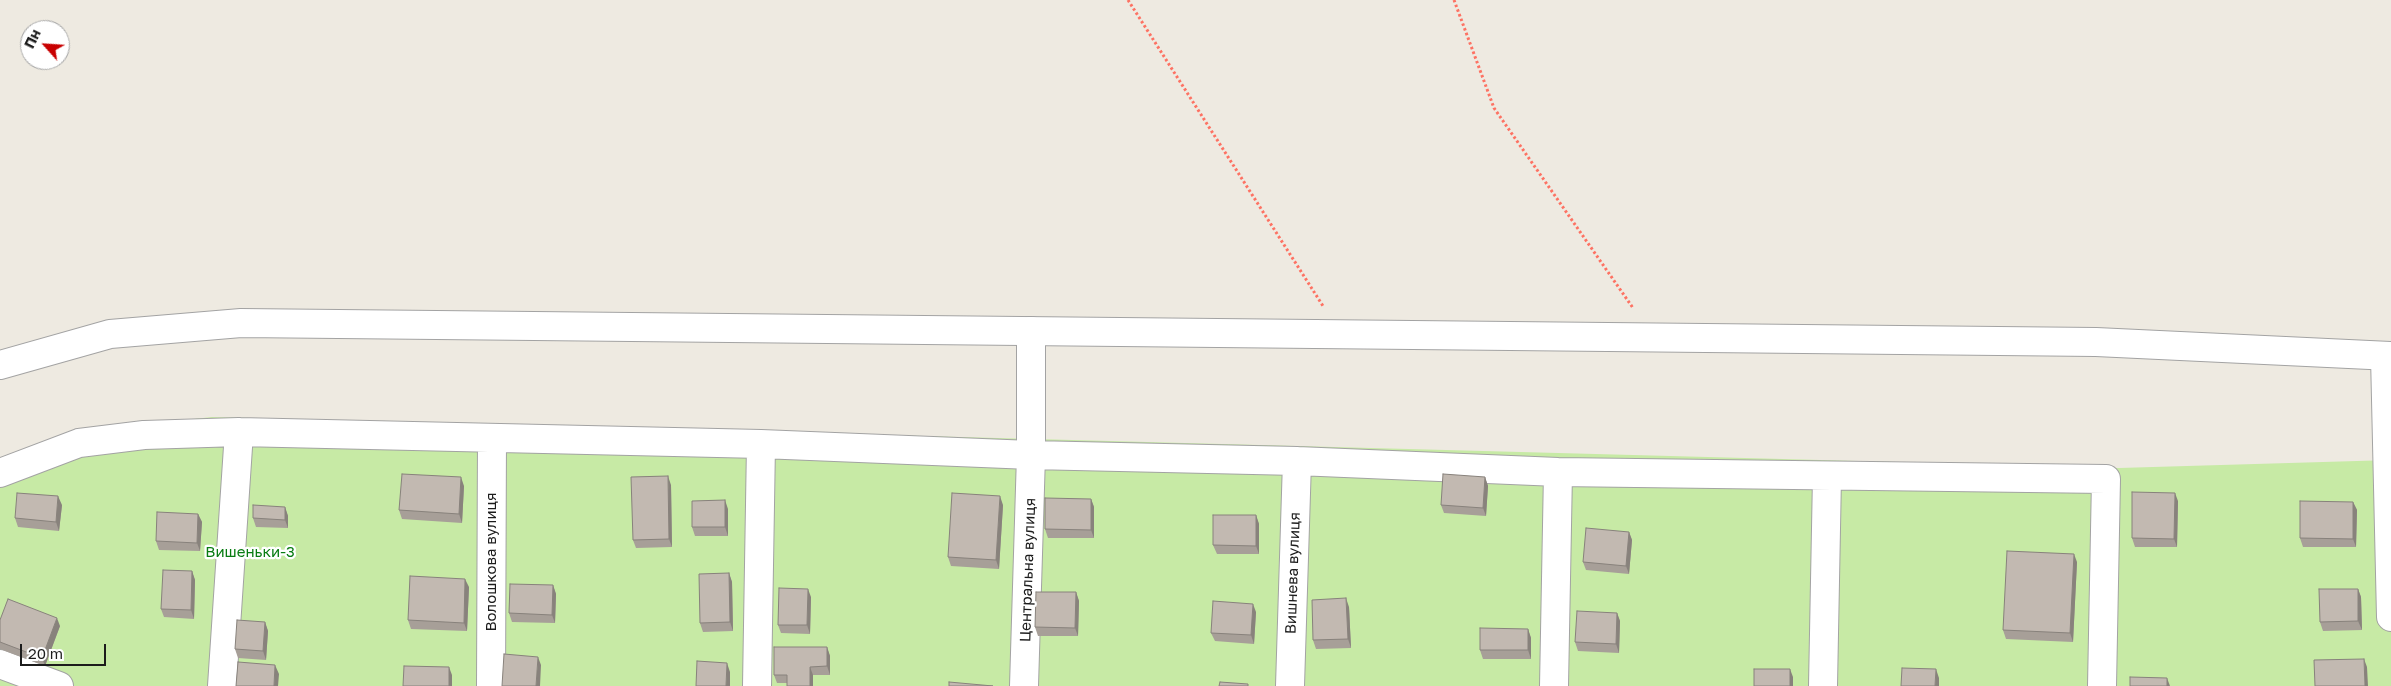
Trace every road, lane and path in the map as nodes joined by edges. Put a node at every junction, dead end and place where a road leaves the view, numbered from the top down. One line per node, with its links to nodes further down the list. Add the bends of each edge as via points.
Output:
1 (1128, 0): 4 (path)
2 (1454, 0): 5 (path, via 1494,108)
3 (1031, 331): 4 (street); 7 (street, via 242,323 110,334); 11 (street, Центральна вулиця)
4 (1341, 334): 5 (street)
5 (1654, 338): 6 (street, via 2096,342)
6 (2388, 356): 16 (street)
7 (0, 365)
8 (239, 432): 9 (street); 14 (street, via 144,434 79,443); 19 (street)
9 (492, 438): 10 (street); 20 (street, Волошкова вулиця)
10 (761, 444): 11 (street); 21 (street)
11 (1031, 454): 12 (street); 22 (street, Центральна вулиця)
12 (1296, 461): 13 (street); 23 (street, Вишнева вулиця)
13 (1558, 472): 15 (street); 24 (street)
14 (0, 474)
15 (1826, 476): 25 (street); 26 (street, via 2106,479)
16 (2391, 617)
17 (0, 664): 18 (street)
18 (59, 686)
19 (222, 686)
20 (491, 686)
21 (757, 686)
22 (1024, 686)
23 (1290, 686)
24 (1554, 686)
25 (1823, 686)
26 (2102, 686)

